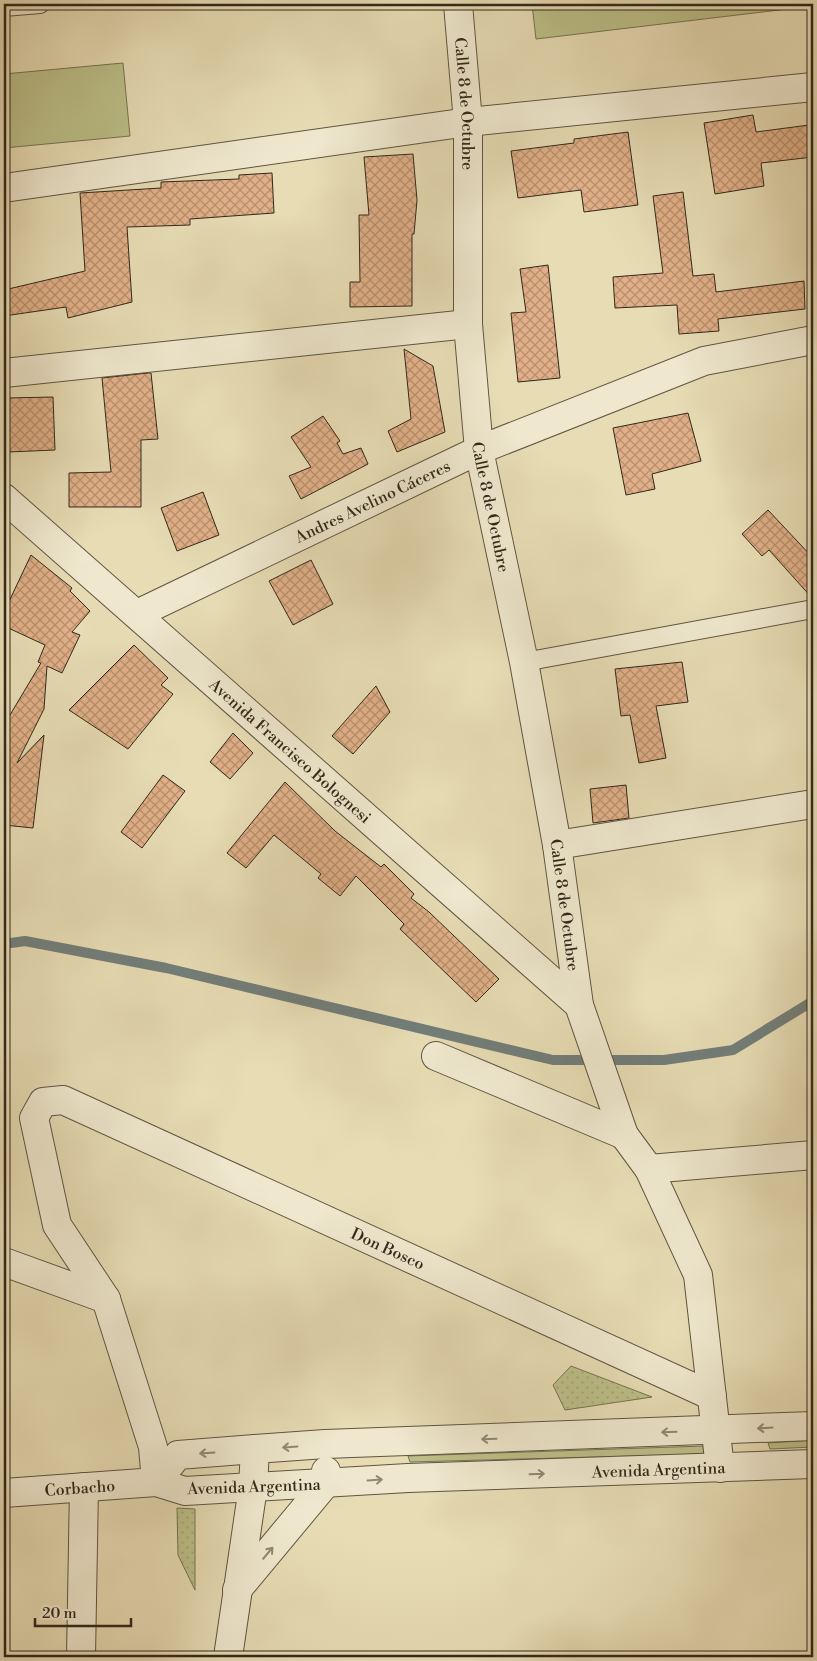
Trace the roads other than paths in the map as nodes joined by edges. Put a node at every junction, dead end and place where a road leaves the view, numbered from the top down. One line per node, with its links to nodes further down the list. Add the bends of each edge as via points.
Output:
1 (40, 4): 3 (lane)
2 (458, 4): 5 (street, Calle 8 de Octubre)
3 (4, 7)
4 (813, 87): 5 (street)
5 (468, 122): 6 (street); 7 (street, Calle 8 de Octubre)
6 (4, 188)
7 (468, 324): 9 (street); 10 (street, Calle 8 de Octubre)
8 (813, 340): 10 (street, Andres Avelino Cáceres, via 704,360)
9 (4, 373)
10 (479, 450): 13 (street, Andres Avelino Cáceres); 14 (street, Calle 8 de Octubre)
11 (4, 498): 13 (street, Avenida Francisco Bolognesi)
12 (813, 609): 14 (lane)
13 (137, 614): 17 (street, Avenida Francisco Bolognesi)
14 (524, 662): 16 (street, Calle 8 de Octubre)
15 (813, 804): 16 (street)
16 (557, 845): 17 (street, Calle 8 de Octubre)
17 (580, 1007): 19 (street, Calle 8 de Octubre)
18 (436, 1056): 19 (street)
19 (624, 1135): 21 (street)
20 (813, 1155): 21 (street)
21 (649, 1169): 24 (street, via 698,1275)
22 (4, 1262): 23 (street)
23 (106, 1298): 24 (street, Don Bosco, via 57,1224 34,1118 43,1102 63,1100); 31 (street, via 153,1447)
24 (712, 1396): 26 (street)
25 (813, 1426): 26 (street, Avenida Argentina, one-way to 26)
26 (718, 1431): 27 (street, Avenida Argentina, one-way to 27); 30 (street)
27 (325, 1444): 28 (street, Avenida Argentina, one-way to 28); 32 (street)
28 (255, 1449): 31 (street, Avenida Argentina, one-way to 31, via 178,1455); 34 (street)
29 (813, 1464): 30 (street, Avenida Argentina)
30 (720, 1468): 32 (street, Avenida Argentina, one-way to 30)
31 (156, 1482): 33 (street, Corbacho); 34 (street, Avenida Argentina, via 185,1491)
32 (326, 1483): 34 (street, Avenida Argentina); 36 (street, one-way to 32)
33 (84, 1487): 35 (street, Corbacho); 37 (street)
34 (252, 1487): 36 (street)
35 (4, 1492)
36 (236, 1590): 38 (street)
37 (81, 1657)
38 (228, 1657)

